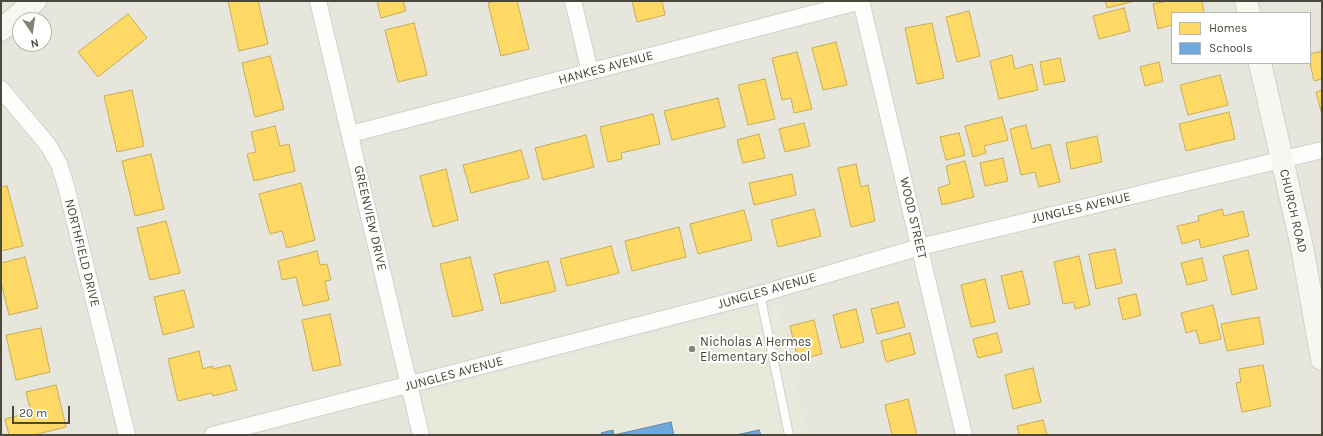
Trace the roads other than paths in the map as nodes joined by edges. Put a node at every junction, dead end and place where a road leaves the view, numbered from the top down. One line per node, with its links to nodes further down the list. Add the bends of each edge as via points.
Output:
1 (35, 1): 7 (street)
2 (318, 1): 11 (street, GREENVIEW DRIVE)
3 (573, 1): 9 (street)
4 (861, 1): 9 (street, HANKES AVENUE); 14 (street, WOOD STREET)
5 (1246, 1): 6 (street)
6 (1249, 12)
7 (1, 30)
8 (1260, 64): 13 (street, CHURCH ROAD)
9 (590, 72): 11 (street, HANKES AVENUE)
10 (1, 89): 18 (street, NORTHFIELD DRIVE, via 48,145 59,164)
11 (351, 134): 17 (street, GREENVIEW DRIVE)
12 (1322, 150): 13 (street, JUNGLES AVENUE)
13 (1281, 160): 14 (street, JUNGLES AVENUE); 16 (street, CHURCH ROAD, via 1302,247)
14 (920, 247): 15 (street, JUNGLES AVENUE); 22 (street, WOOD STREET)
15 (760, 294): 17 (street, JUNGLES AVENUE); 21 (lane)
16 (1322, 359)
17 (410, 385): 19 (street, JUNGLES AVENUE); 20 (street, GREENVIEW DRIVE)
18 (127, 435)
19 (213, 435)
20 (421, 435)
21 (788, 435)
22 (964, 435)

